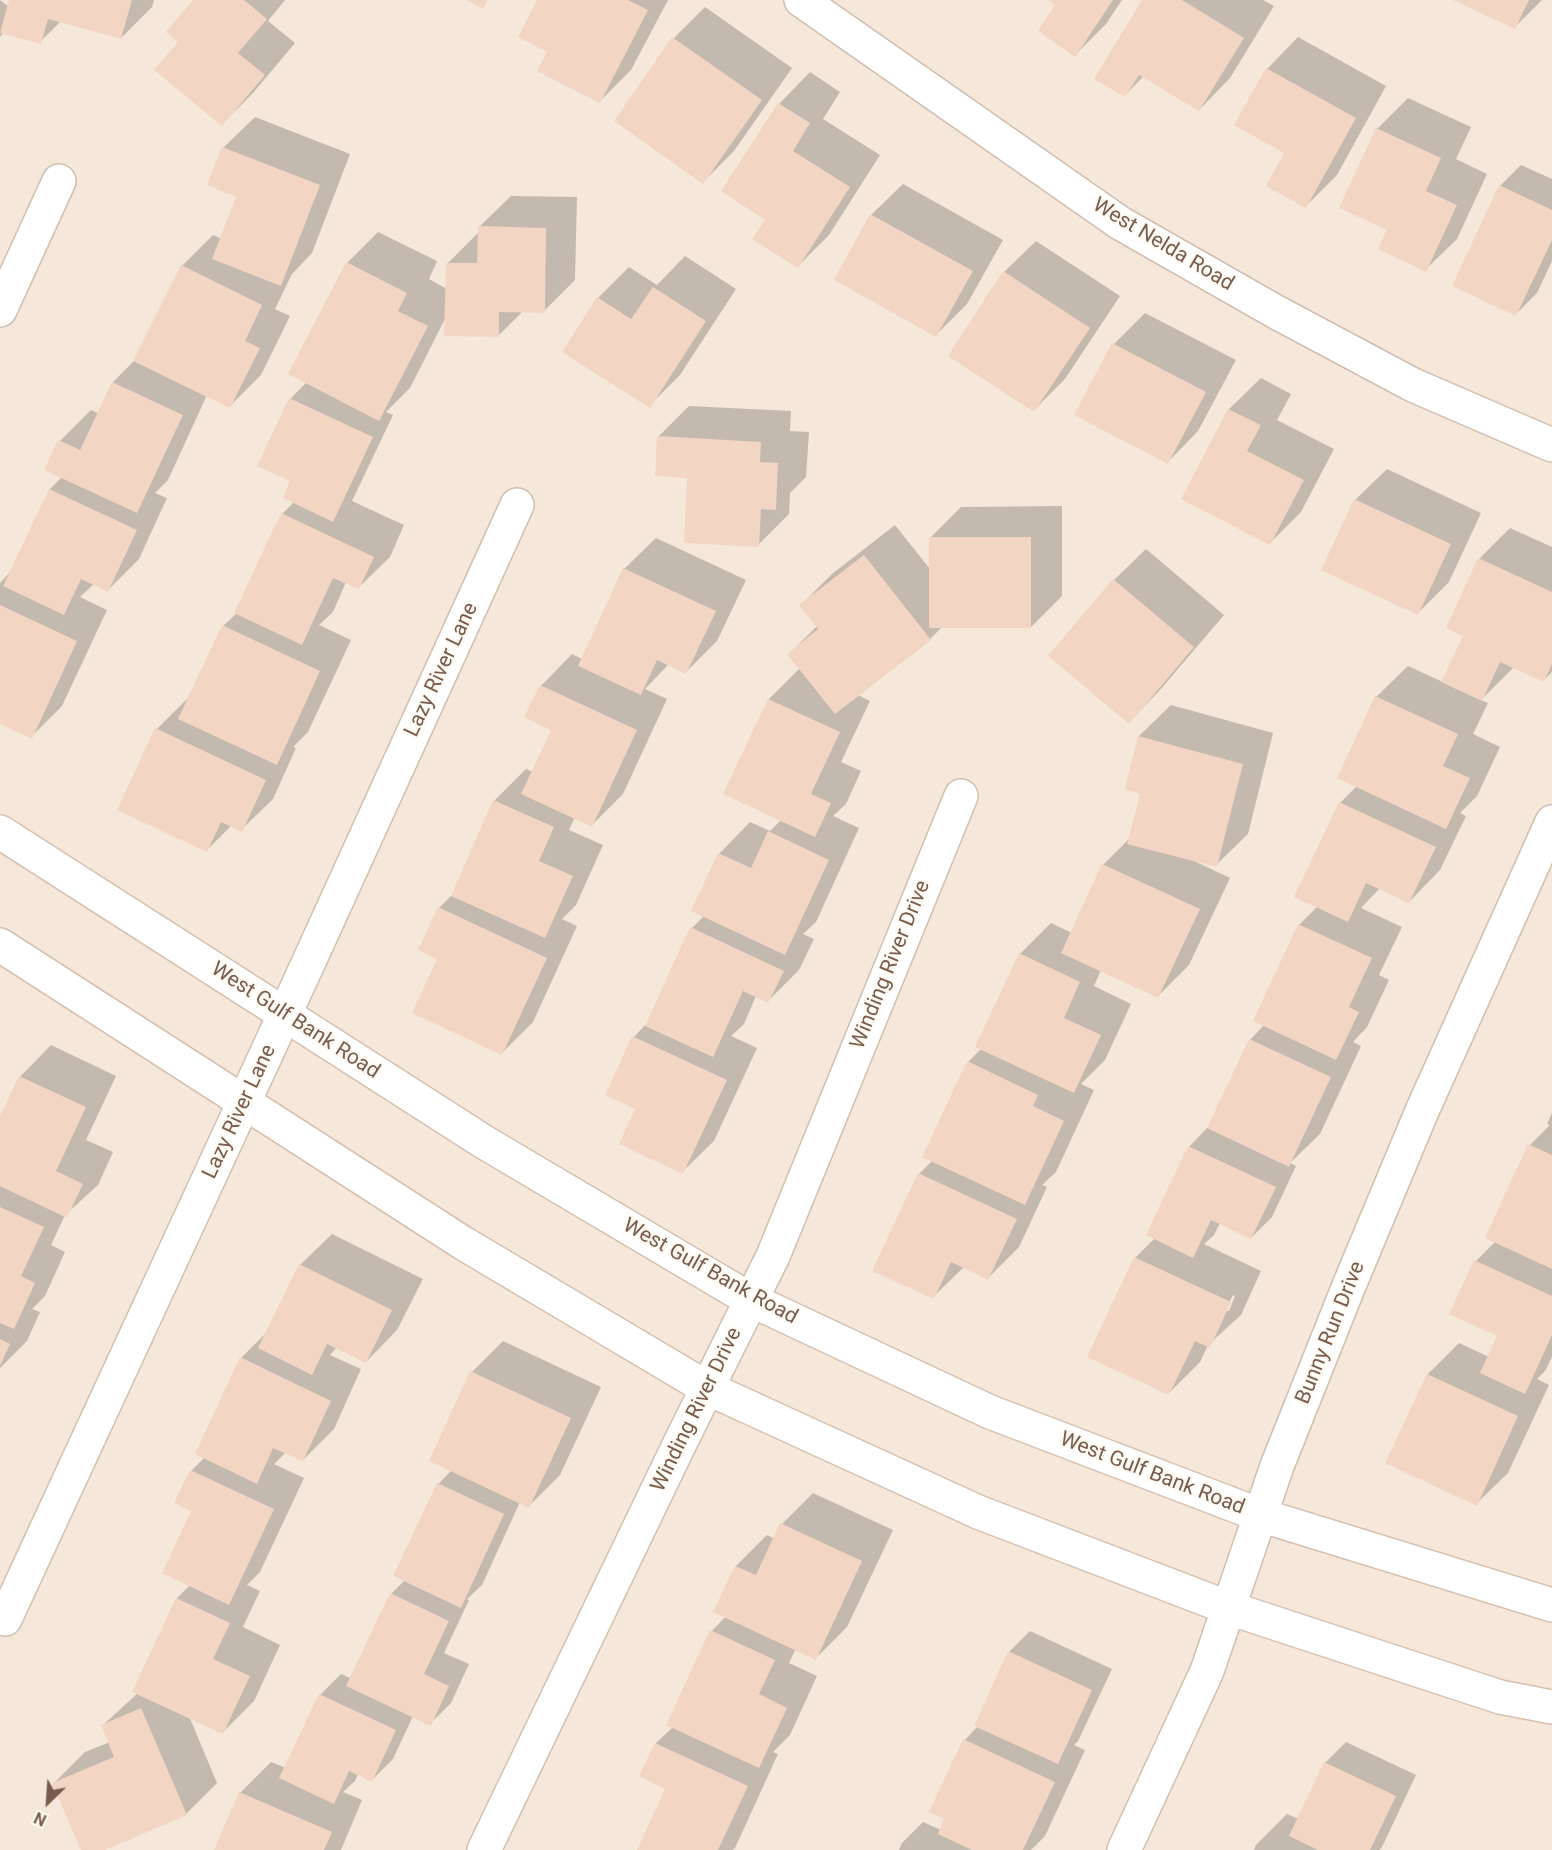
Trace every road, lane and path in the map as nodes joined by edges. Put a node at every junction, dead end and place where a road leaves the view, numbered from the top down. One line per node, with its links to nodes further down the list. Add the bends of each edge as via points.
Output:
1 (801, 0): 4 (street, West Nelda Road, via 1120,223 1413,385)
2 (58, 181): 3 (street)
3 (0, 310)
4 (1552, 445)
5 (517, 505): 10 (street, Lazy River Lane)
6 (961, 796): 12 (street, Winding River Drive, via 773,1256)
7 (1552, 822): 14 (street, Bunny Run Drive, via 1392,1184)
8 (0, 832): 10 (street, West Gulf Bank Road)
9 (0, 945): 11 (street)
10 (285, 1014): 11 (street, Lazy River Lane); 12 (street, West Gulf Bank Road, via 484,1142)
11 (244, 1102): 13 (street, via 463,1243); 17 (street, Lazy River Lane)
12 (751, 1300): 13 (street, Winding River Drive); 14 (street, West Gulf Bank Road, via 990,1412)
13 (708, 1388): 16 (street, via 978,1512); 19 (street, Winding River Drive)
14 (1260, 1515): 15 (street, West Gulf Bank Road); 16 (street, Bunny Run Drive)
15 (1552, 1605)
16 (1229, 1608): 18 (street, via 1500,1697); 20 (street, Bunny Run Drive, via 1207,1671)
17 (5, 1618)
18 (1552, 1707)
19 (484, 1850)
20 (1124, 1850)

